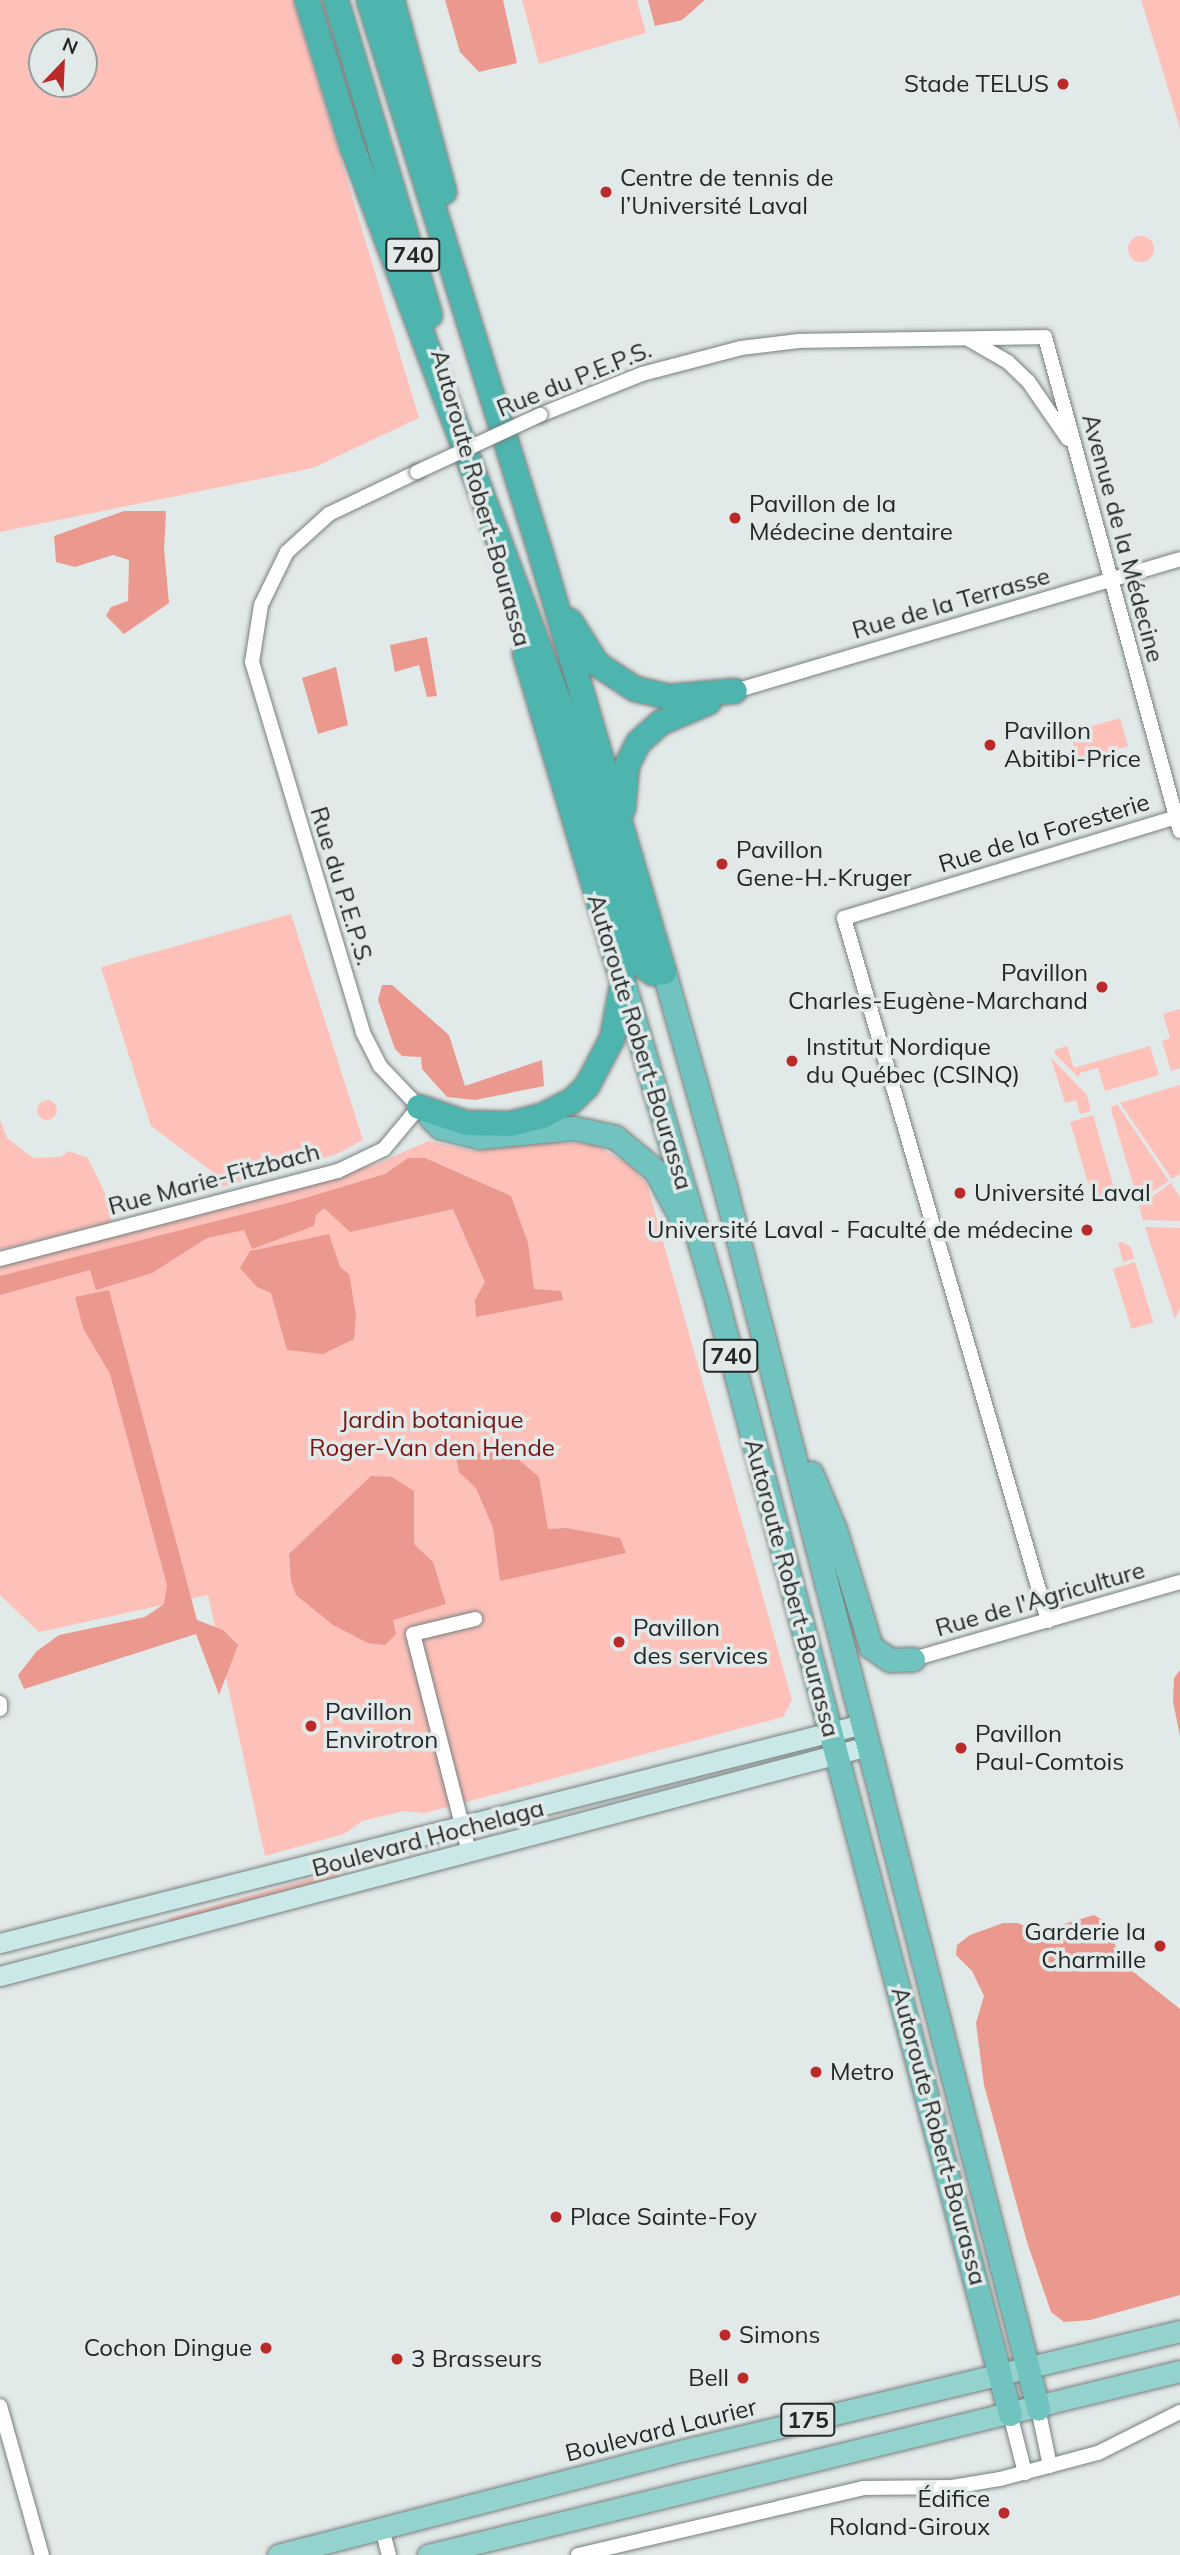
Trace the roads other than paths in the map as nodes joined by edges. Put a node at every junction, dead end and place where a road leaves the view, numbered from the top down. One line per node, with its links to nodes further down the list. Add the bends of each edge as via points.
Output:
1 (306, 0): 9 (highway, via 352,146)
2 (336, 0): 9 (highway, Autoroute Robert-Bourassa / 740)
3 (369, 0): 7 (highway, Autoroute Robert-Bourassa / 740)
4 (391, 0): 7 (highway, via 422,104)
5 (1045, 337): 6 (street, Rue du P.E.P.S.); 8 (street, Avenue de la Médecine)
6 (967, 339): 8 (street, via 1008,362 1028,381); 18 (street, Rue du P.E.P.S., bridge, via 799,341 741,348 642,374 417,471 329,514 294,544 261,605 252,662 363,1032 380,1066)
7 (488, 384): 10 (highway, Autoroute Robert-Bourassa / 740)
8 (1074, 449): 12 (street, Avenue de la Médecine)
9 (487, 511): 16 (highway, via 575,743 640,964 653,973); 17 (highway, Autoroute Robert-Bourassa / 740)
10 (542, 558): 13 (highway, via 575,630 597,664 612,676 635,689 669,697); 15 (highway, Autoroute Robert-Bourassa / 740)
11 (1180, 559): 12 (street, Rue de la Terrasse)
12 (1109, 580): 13 (street, Rue de la Terrasse); 14 (street, Avenue de la Médecine)
13 (735, 691): 15 (highway, via 665,720 638,743 626,770)
14 (1178, 824): 24 (street, Rue de la Foresterie, via 844,918)
15 (623, 831): 16 (highway, Autoroute Robert-Bourassa / 740)
16 (664, 972): 20 (highway, Autoroute Robert-Bourassa / 740)
17 (623, 982): 18 (highway, via 606,1057 572,1101 542,1116 510,1124 466,1123); 21 (highway, Autoroute Robert-Bourassa / 740)
18 (419, 1107): 19 (street, Rue Marie-Fitzbach, via 384,1149 338,1171); 21 (highway, via 440,1127 461,1135 500,1138 574,1128 615,1137 629,1146 656,1171 670,1194)
19 (0, 1259)
20 (747, 1277): 25 (highway, via 871,1647 890,1660); 27 (highway, Autoroute Robert-Bourassa / 740)
21 (717, 1302): 26 (highway, Autoroute Robert-Bourassa / 740)
22 (1180, 1582): 24 (street, Rue de l'Agriculture)
23 (475, 1619): 29 (street, via 413,1634)
24 (1048, 1621): 25 (street, Rue de l'Agriculture)
25 (914, 1659)
26 (830, 1732): 27 (main road, Boulevard Hochelaga); 28 (highway, Autoroute Robert-Bourassa / 740); 29 (main road, Boulevard Hochelaga)
27 (865, 1735): 28 (main road, Boulevard Hochelaga); 34 (highway, Autoroute Robert-Bourassa)
28 (836, 1756): 30 (main road, Boulevard Hochelaga); 36 (highway, Autoroute Robert-Bourassa)
29 (462, 1828): 30 (street); 31 (main road, Boulevard Hochelaga)
30 (470, 1852): 32 (main road, Boulevard Hochelaga)
31 (0, 1943)
32 (0, 1976)
33 (1180, 2331): 34 (main road, Boulevard Laurier / 175)
34 (1029, 2367): 36 (main road, Boulevard Laurier / 175); 38 (highway, Autoroute Robert-Bourassa)
35 (1180, 2371): 38 (main road, 175)
36 (1000, 2374): 40 (highway, Autoroute Robert-Bourassa); 43 (main road, Boulevard Laurier / 175)
37 (0, 2406): 44 (street)
38 (1038, 2408): 40 (main road, 175); 41 (street)
39 (1180, 2412): 41 (street, via 1120,2445)
40 (1010, 2414): 42 (street); 47 (main road, 175)
41 (1050, 2466): 42 (street)
42 (1025, 2473): 48 (street, via 952,2487 863,2488)
43 (382, 2529): 45 (main road, Boulevard Laurier / 175); 46 (street)
44 (42, 2555)
45 (278, 2555)
46 (389, 2555)
47 (428, 2555)
48 (578, 2555)

